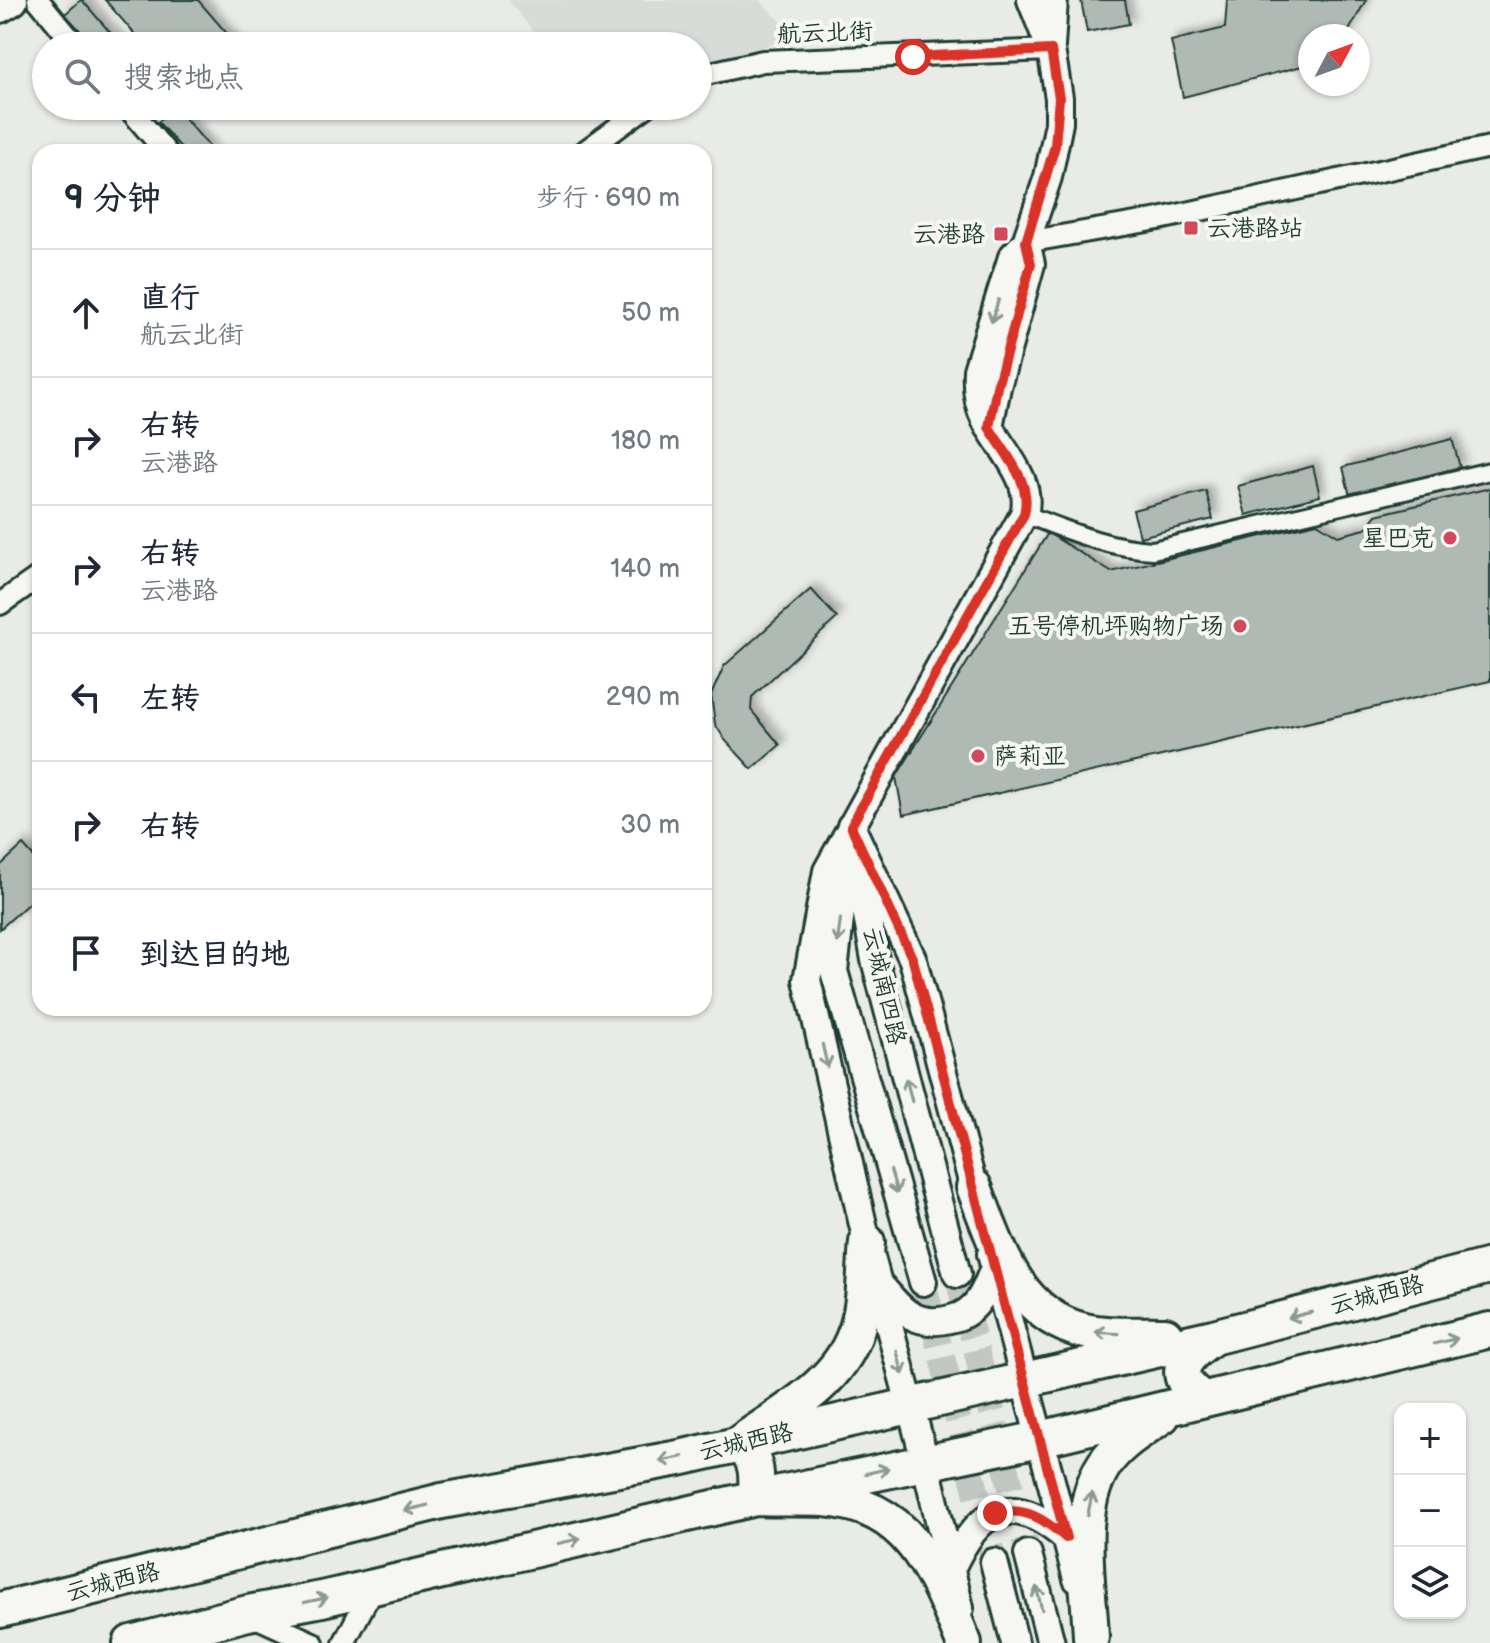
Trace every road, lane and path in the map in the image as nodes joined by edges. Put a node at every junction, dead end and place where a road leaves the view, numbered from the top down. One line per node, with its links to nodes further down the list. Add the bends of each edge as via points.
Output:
1 (12, 0): 5 (main road)
2 (38, 0): 6 (street)
3 (1031, 0): 7 (street)
4 (1054, 0): 7 (street)
5 (0, 7)
6 (64, 32)
7 (1051, 50): 8 (street, 航云北街, via 763,61); 14 (street, via 1059,123)
8 (712, 73)
9 (139, 120): 11 (street)
10 (628, 120): 12 (street)
11 (159, 144)
12 (595, 144)
13 (1490, 147): 14 (street, via 1159,219)
14 (1026, 242): 16 (street, via 1031,264 989,427 1023,484)
15 (1490, 471): 16 (street, via 1153,550 1124,549)
16 (1024, 514): 19 (street)
17 (32, 582): 18 (street)
18 (0, 604)
19 (851, 826): 20 (street, via 913,960); 21 (street, one-way to 21, via 827,871 807,980); 24 (street, 云城南四路, one-way to 19, via 875,960); 26 (street, 云城南四路, one-way to 26, via 834,971)
20 (974, 1187): 22 (street); 28 (main road, one-way to 20, via 1088,1332 1049,1317 1009,1273)
21 (867, 1242): 25 (street); 33 (main road, via 860,1313 847,1353 813,1390)
22 (995, 1266): 25 (street, via 972,1308 946,1321 916,1319); 29 (street)
23 (1488, 1266): 28 (main road, 云城西路, one-way to 28)
24 (957, 1274)
25 (877, 1282): 31 (street, one-way to 31)
26 (923, 1282)
27 (1489, 1331): 30 (main road, one-way to 27)
28 (1213, 1337): 29 (main road, 云城西路); 30 (main road, via 1187,1358 1181,1371 1184,1383)
29 (1024, 1380): 31 (main road, 云城西路); 32 (street)
30 (1203, 1399): 32 (main road); 43 (main road, one-way to 30, via 1086,1529 1088,1504 1101,1470 1135,1434 1165,1414)
31 (911, 1406): 33 (main road, 云城西路); 34 (street)
32 (1040, 1439): 34 (main road); 36 (street)
33 (741, 1442): 35 (main road, via 754,1458); 41 (main road, 云城西路, one-way to 41, via 442,1501)
34 (925, 1461): 35 (main road, one-way to 34); 39 (street)
35 (756, 1498): 40 (main road, one-way to 35); 47 (main road, via 827,1499 888,1520 930,1565)
36 (1066, 1538): 39 (street, via 1027,1512 995,1513 974,1529); 43 (street)
37 (1028, 1554): 49 (street, one-way to 37)
38 (994, 1562): 48 (street)
39 (951, 1569): 47 (street)
40 (382, 1584): 42 (main road, one-way to 40); 46 (street, via 366,1601)
41 (0, 1610)
42 (248, 1613): 44 (main road); 45 (street)
43 (1092, 1640)
44 (131, 1643)
45 (313, 1643)
46 (344, 1643)
47 (966, 1643)
48 (1015, 1643)
49 (1051, 1643)

